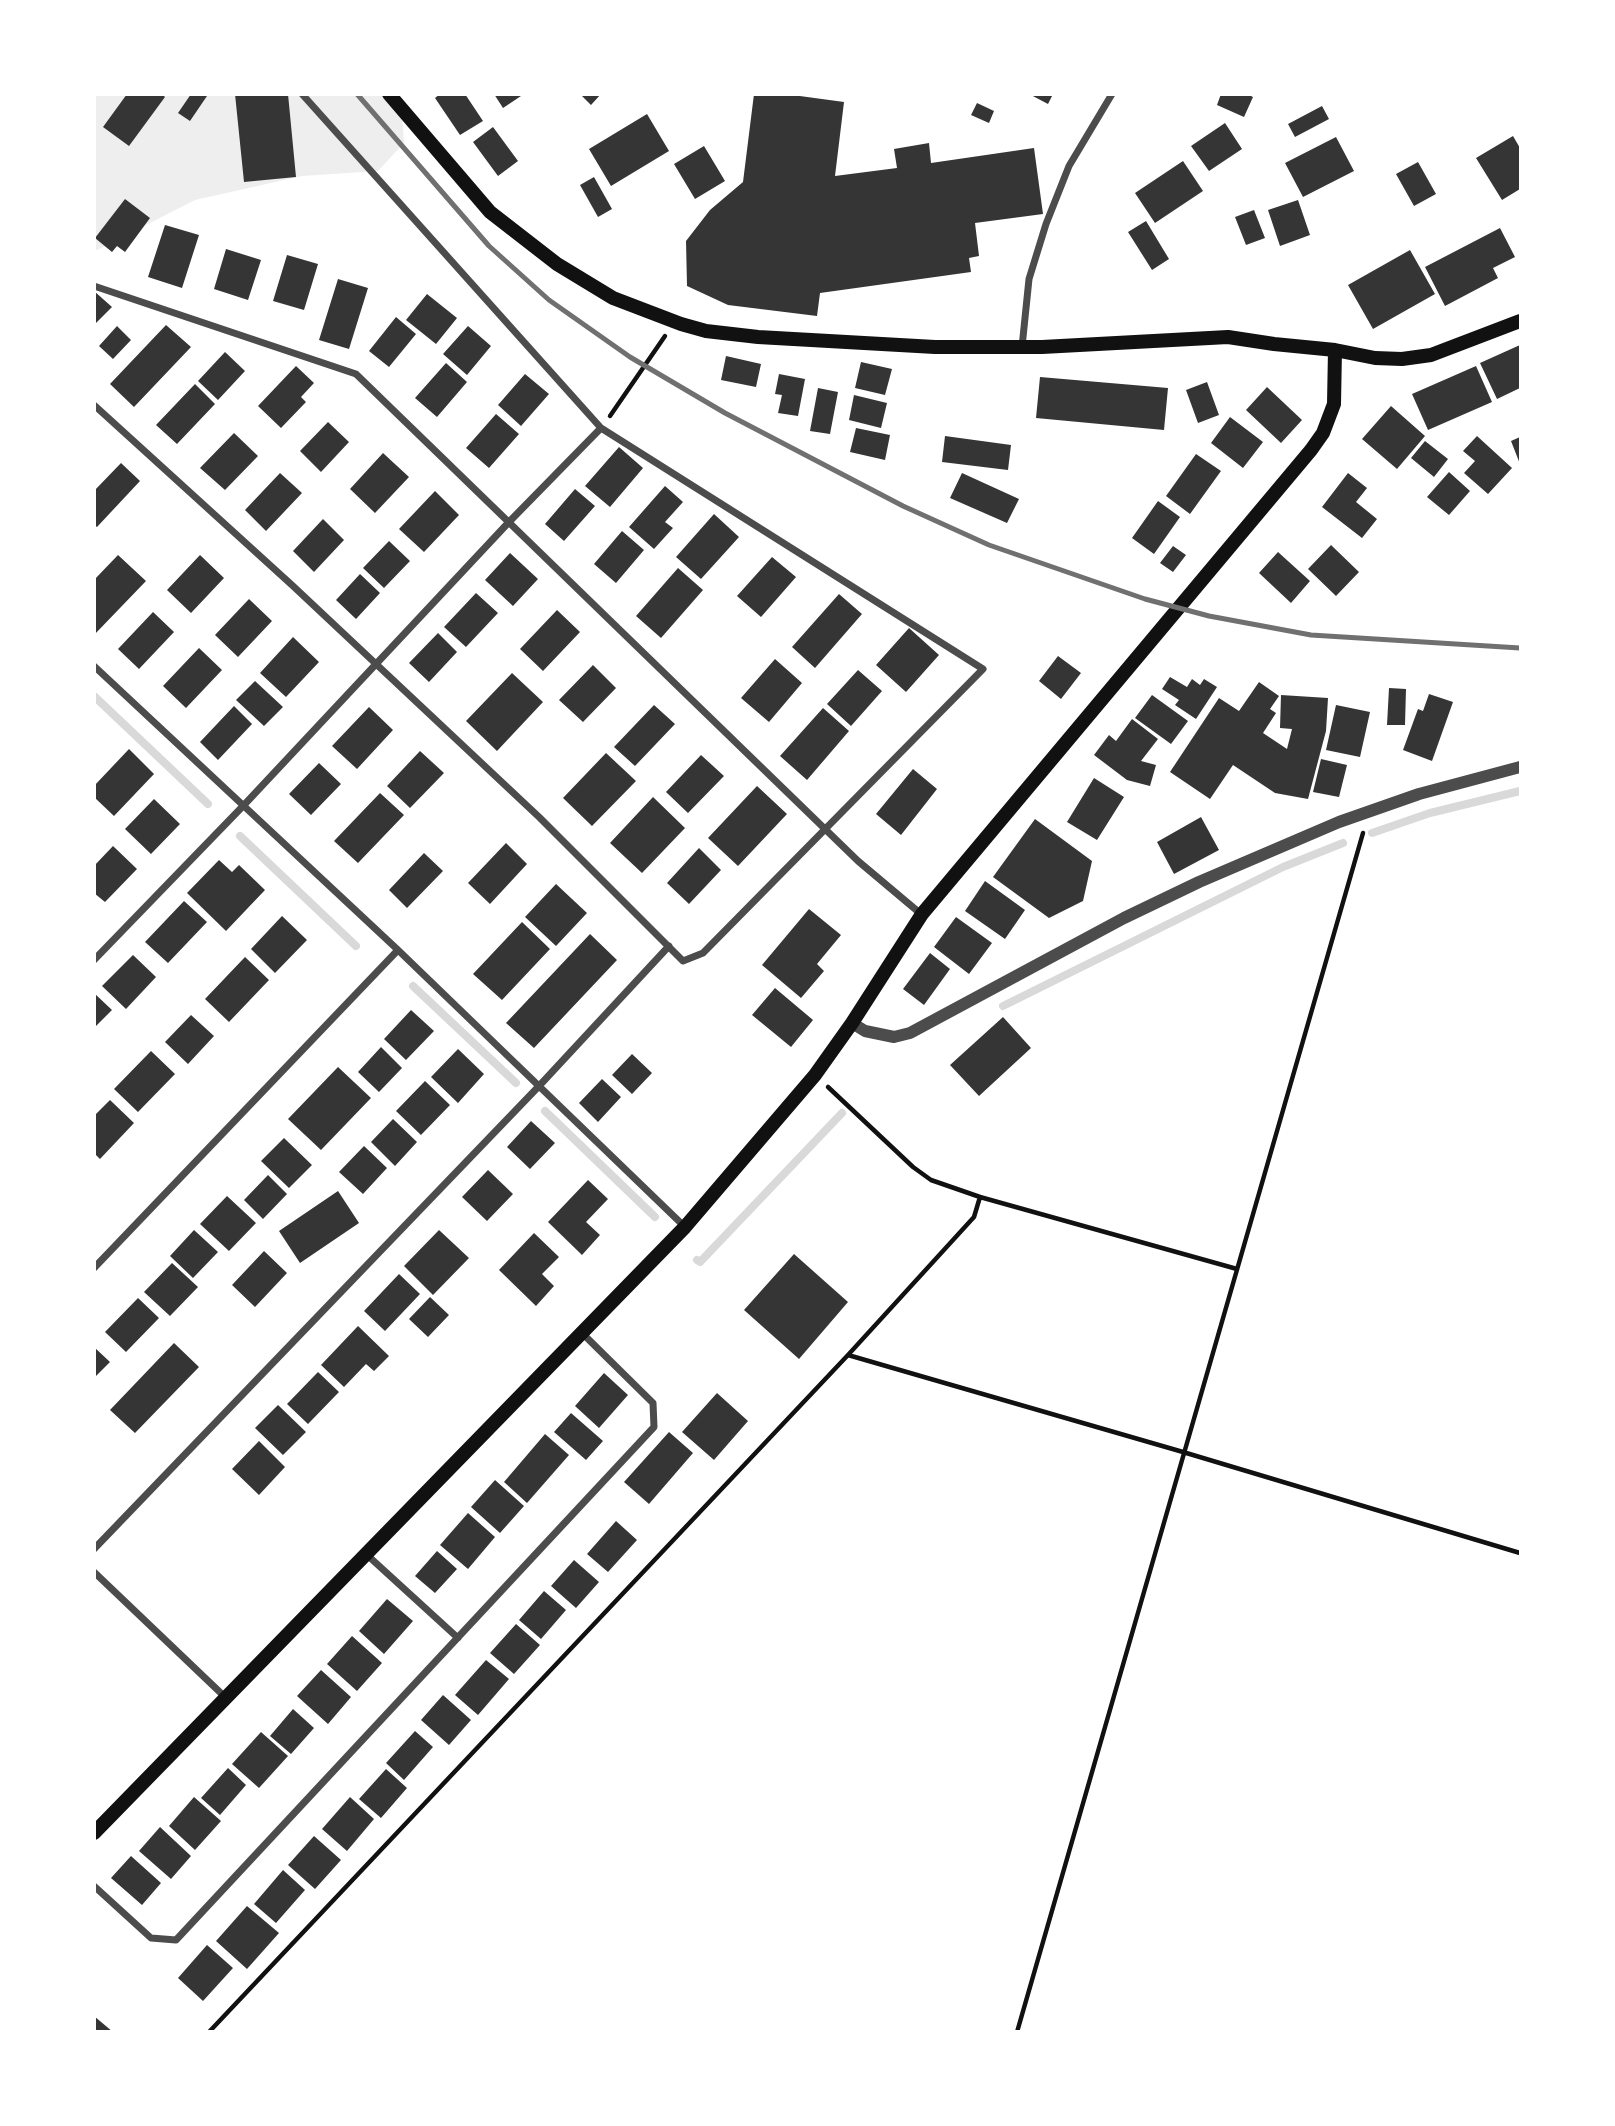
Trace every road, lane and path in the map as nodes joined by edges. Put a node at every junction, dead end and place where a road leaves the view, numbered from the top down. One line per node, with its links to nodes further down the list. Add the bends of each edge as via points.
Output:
1 (302, 94): 10 (street)
2 (389, 94): 5 (main road, via 490,212 592,287)
3 (1112, 94): 7 (street, via 1069,166 1046,225 1029,279)
4 (94, 285): 11 (street, via 356,374)
5 (675, 321): 7 (main road, via 706,331 758,337); 10 (path)
6 (1521, 321): 8 (main road, via 1432,355 1375,358)
7 (1022, 348): 8 (main road, via 1227,337)
8 (1335, 350): 18 (main road, via 1334,404 1311,450)
9 (94, 405): 12 (street)
10 (601, 428): 11 (street); 17 (street, via 984,669)
11 (509, 522): 12 (street); 17 (street)
12 (376, 664): 15 (street); 19 (street)
13 (94, 666): 15 (street)
14 (1521, 767): 16 (street)
15 (244, 805): 20 (street); 21 (street)
16 (1369, 812): 22 (street, via 1199,882 910,1033 894,1037); 28 (path)
17 (825, 829): 18 (street); 19 (street, via 703,953 683,961)
18 (922, 914): 22 (main road)
19 (668, 946): 24 (street)
20 (398, 950): 24 (street); 27 (street)
21 (94, 960)
22 (852, 1023): 23 (main road)
23 (815, 1074): 25 (path, via 913,1167 932,1180); 26 (main road)
24 (540, 1085): 26 (street); 32 (street)
25 (980, 1197): 28 (path); 30 (path, via 974,1217)
26 (685, 1227): 29 (main road)
27 (94, 1268)
28 (1237, 1269): 31 (path)
29 (582, 1332): 33 (main road); 36 (street, via 653,1403 653,1427)
30 (848, 1354): 31 (path); 40 (path)
31 (1183, 1452): 34 (path); 41 (path)
32 (94, 1549)
33 (366, 1553): 36 (street); 37 (main road)
34 (1521, 1553)
35 (94, 1572): 37 (street)
36 (458, 1637): 39 (street, via 176,1940 151,1938)
37 (225, 1697): 38 (main road)
38 (94, 1833)
39 (94, 1886)
40 (209, 2032)
41 (1017, 2032)

